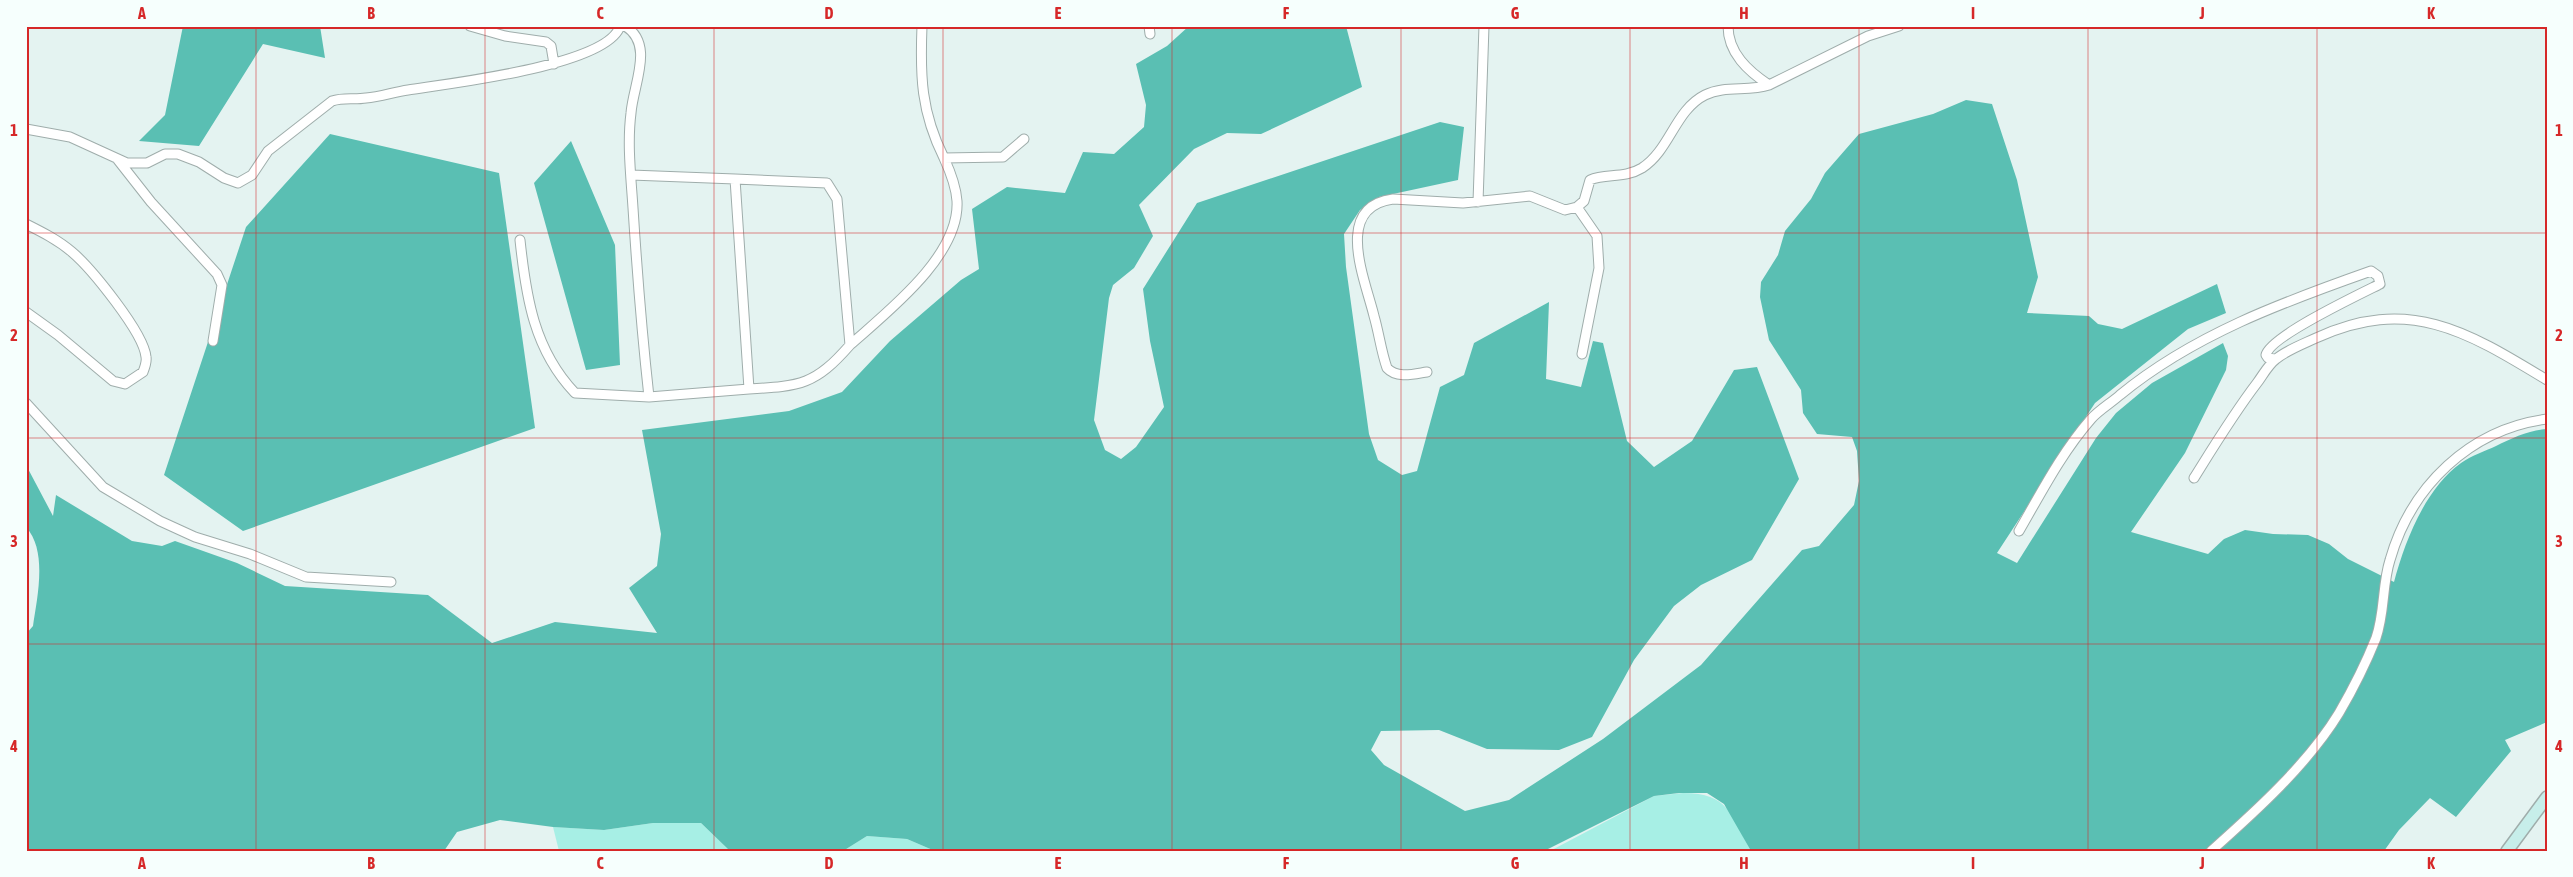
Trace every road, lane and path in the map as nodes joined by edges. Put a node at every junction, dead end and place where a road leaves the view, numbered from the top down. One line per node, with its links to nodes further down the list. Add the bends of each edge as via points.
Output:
1 (470, 26): 9 (street, via 505,36 546,42)
2 (620, 26): 9 (street, via 601,44)
3 (625, 26): 8 (street)
4 (922, 26): 13 (street, via 922,93 934,137)
5 (1484, 26): 17 (street)
6 (1728, 26): 10 (street, via 1732,47 1739,60)
7 (1899, 26): 10 (street, via 1868,36)
8 (637, 29): 15 (street, via 641,43 638,82 630,113)
9 (554, 64): 14 (street, via 481,80 332,102 268,152 252,175 238,182 178,154 165,154 147,163)
10 (1769, 85): 18 (street, via 1757,89 1714,91 1702,96 1686,111 1647,164 1619,177 1590,180 1584,201)
11 (26, 129): 14 (street, via 70,136)
12 (1024, 139): 13 (street, via 1003,157)
13 (944, 158): 23 (street, via 957,203 951,232 944,246 917,284)
14 (118, 160): 22 (street, via 151,202 217,274 222,285)
15 (631, 175): 16 (street); 29 (street)
16 (735, 179): 23 (street, via 828,183 837,199); 28 (street)
17 (1478, 202): 18 (street, via 1530,196 1565,210); 26 (street, via 1381,201 1368,210 1358,226 1362,272 1387,368 1392,374)
18 (1577, 207): 24 (street, via 1597,236 1599,268)
19 (26, 224): 21 (street, via 52,237 73,253 105,287 143,346 146,358 143,372 125,384 113,381)
20 (520, 240): 29 (street, via 525,286 537,334 558,376 575,393)
21 (26, 312)
22 (213, 341)
23 (850, 345): 28 (street, via 833,365 808,382)
24 (1582, 354)
25 (2275, 359): 27 (street, via 2337,328 2394,320 2427,321 2465,333); 32 (street, via 2238,408); 33 (street, via 2266,355 2270,347 2292,331 2380,284 2378,276 2371,272 2335,284 2211,335 2148,372 2091,419 2054,471)
26 (1428, 372)
27 (2547, 380)
28 (749, 390): 29 (street)
29 (648, 397)
30 (26, 403): 34 (street, via 102,487 160,521 306,576)
31 (2547, 419): 36 (street, via 2523,424 2464,451 2416,499 2401,527 2389,561 2385,600 2376,636 2340,712 2316,747)
32 (2194, 478)
33 (2019, 531)
34 (391, 582)
35 (2547, 797): 37 (street)
36 (2211, 851)
37 (2507, 851)

